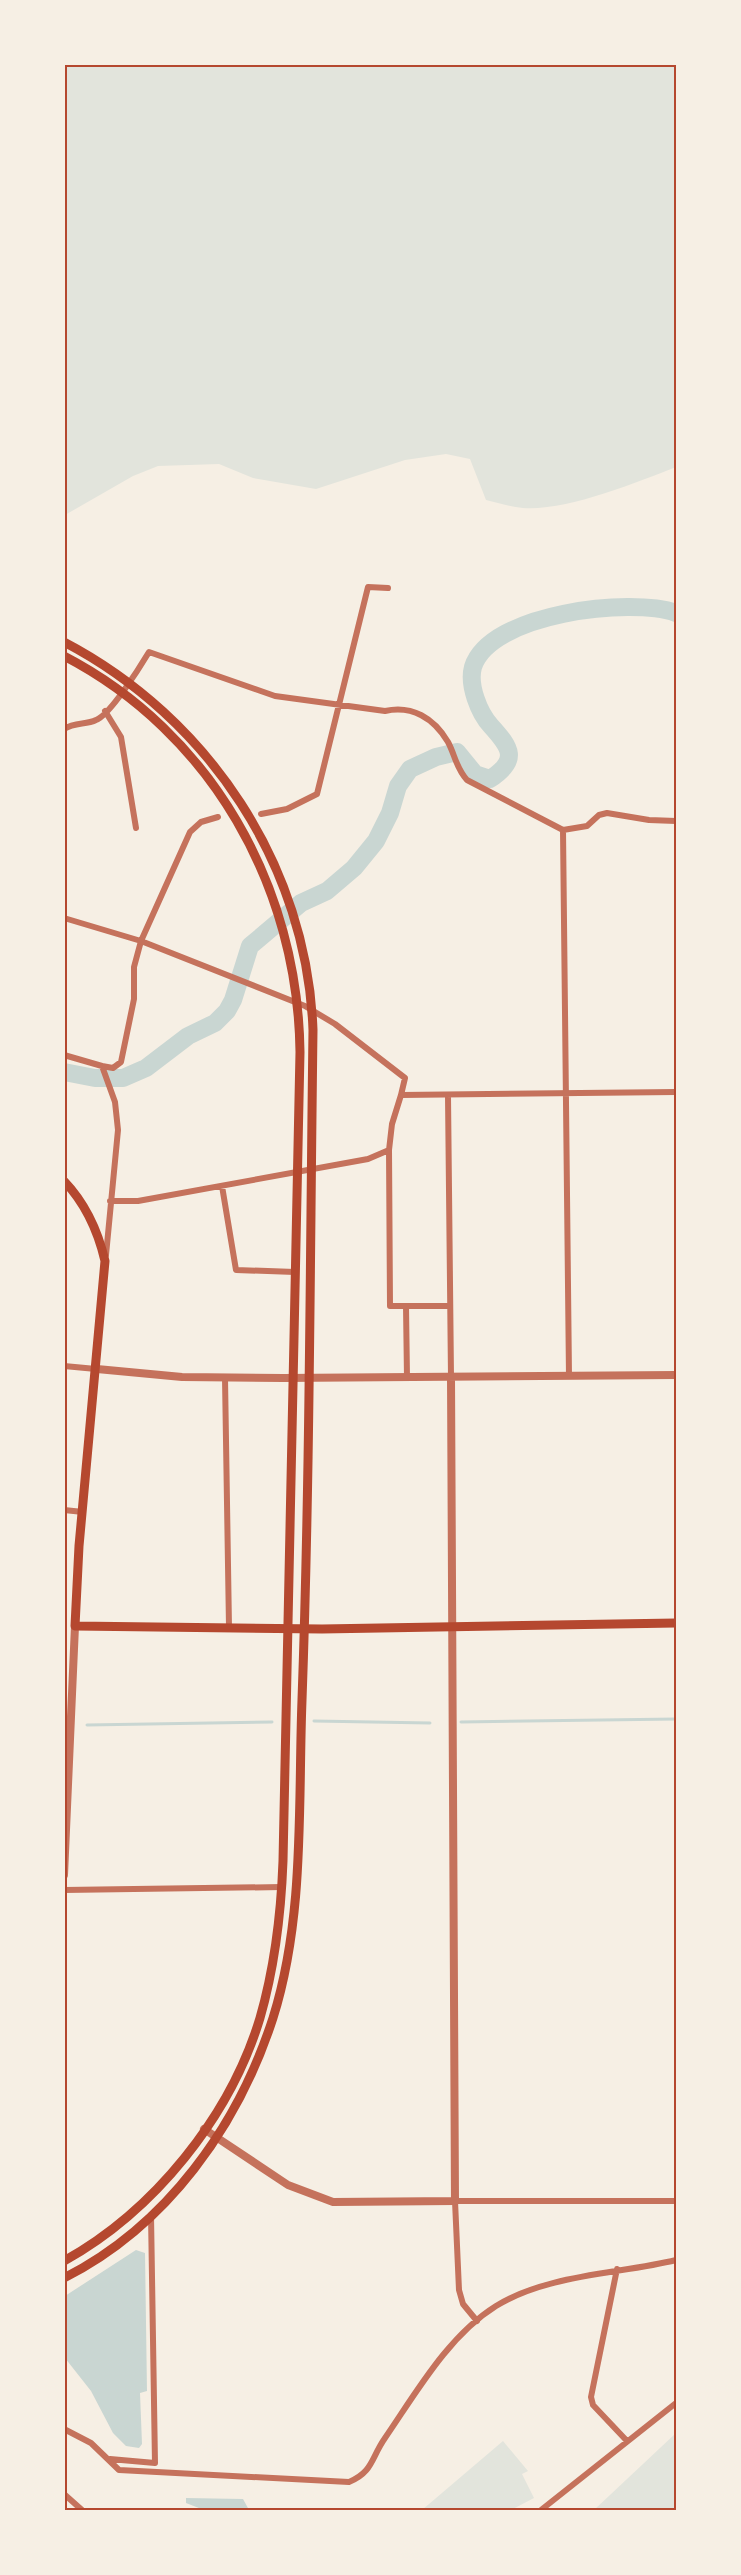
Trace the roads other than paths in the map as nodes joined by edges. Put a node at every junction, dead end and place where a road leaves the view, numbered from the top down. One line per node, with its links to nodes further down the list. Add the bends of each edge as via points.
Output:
1 (388, 588): 6 (street, via 368,587)
2 (64, 642): 4 (main road)
3 (64, 656): 5 (main road)
4 (129, 682): 5 (street); 6 (street, via 149,652 275,696); 17 (main road, via 181,728 239,799 271,856 291,904)
5 (122, 693): 7 (street); 16 (main road, via 178,741 229,805 256,854 279,911)
6 (339, 703): 9 (street, via 317,794 287,809); 13 (street, via 418,712 448,742 461,774 475,786)
7 (105, 711): 8 (street, via 98,720); 12 (street, via 121,737)
8 (64, 729)
9 (261, 814)
10 (218, 817): 15 (street, via 201,822 190,832)
11 (676, 821): 13 (street, via 607,813 587,826)
12 (136, 828)
13 (563, 830): 21 (street)
14 (64, 918): 15 (street)
15 (141, 941): 16 (street); 19 (street, via 121,1062)
16 (298, 1003): 17 (street); 26 (main road)
17 (313, 1010): 22 (street, via 405,1077); 25 (main road)
18 (64, 1055): 19 (street)
19 (103, 1069): 29 (street, via 115,1102 118,1130)
20 (676, 1092): 21 (street)
21 (567, 1093): 23 (street); 37 (street)
22 (401, 1095): 23 (street); 24 (street)
23 (448, 1096): 33 (street)
24 (388, 1150): 25 (street, via 368,1159); 32 (street, via 390,1306)
25 (311, 1169): 26 (street); 41 (main road)
26 (297, 1171): 28 (street); 31 (main road)
27 (64, 1181): 30 (main road, via 92,1220)
28 (222, 1186): 29 (street); 31 (street, via 236,1270)
29 (110, 1202): 30 (street)
30 (105, 1261): 35 (main road)
31 (295, 1272): 40 (main road)
32 (406, 1306): 33 (street); 42 (street)
33 (450, 1306): 38 (street)
34 (64, 1366): 35 (street)
35 (97, 1370): 39 (street); 44 (main road)
36 (676, 1375): 37 (street)
37 (569, 1376): 38 (street)
38 (451, 1377): 42 (street); 49 (street)
39 (225, 1378): 40 (street); 47 (street)
40 (293, 1378): 41 (street); 48 (main road)
41 (307, 1378): 42 (street); 50 (main road)
42 (407, 1378)
43 (64, 1510): 44 (street)
44 (83, 1512): 46 (main road)
45 (676, 1623): 49 (main road)
46 (75, 1626): 47 (main road); 51 (street)
47 (229, 1627): 48 (main road)
48 (289, 1628): 50 (main road); 55 (main road)
49 (453, 1628): 50 (main road); 59 (street)
50 (305, 1629): 58 (main road, via 297,1874 290,1950 263,2047 236,2109)
51 (69, 1662): 52 (street)
52 (66, 1819): 53 (street)
53 (65, 1870): 54 (street)
54 (64, 1875)
55 (282, 1887): 56 (street); 57 (main road, via 274,1960 259,2021 234,2078)
56 (64, 1890)
57 (204, 2129): 58 (street); 63 (main road, via 167,2178 136,2208)
58 (217, 2138): 59 (street, via 288,2185 333,2202); 61 (main road)
59 (456, 2201): 60 (street); 66 (street, via 459,2290 463,2304)
60 (676, 2201)
61 (151, 2215): 65 (main road, via 87,2266); 70 (street, via 155,2463)
62 (676, 2260): 64 (street)
63 (64, 2261)
64 (617, 2269): 66 (street, via 562,2281 513,2298); 69 (street, via 591,2397 593,2405)
65 (64, 2278)
66 (477, 2321): 70 (street, via 442,2358 410,2402 382,2441 368,2471 349,2482 133,2472 119,2470)
67 (676, 2403): 69 (street)
68 (64, 2429): 70 (street, via 91,2443)
69 (627, 2441): 73 (street)
70 (109, 2459)
71 (64, 2494): 72 (street)
72 (82, 2511)
73 (541, 2511)

